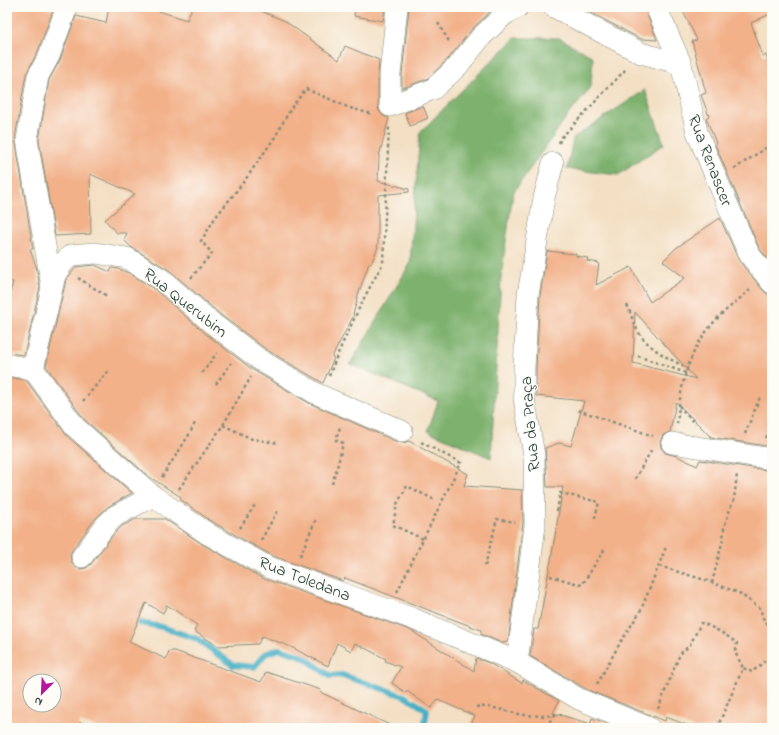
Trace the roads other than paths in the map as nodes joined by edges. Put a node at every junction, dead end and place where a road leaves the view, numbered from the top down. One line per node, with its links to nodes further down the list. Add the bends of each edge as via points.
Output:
1 (67, 7): 9 (street, via 49,56 38,76 28,140)
2 (397, 7): 3 (street, via 390,74 390,113 433,89 457,67 481,37 504,15)
3 (518, 7)
4 (554, 7): 6 (street, via 642,52)
5 (656, 7): 6 (street, Rua Renascer)
6 (681, 64): 8 (street, Rua Renascer, via 697,132 749,254)
7 (553, 163): 17 (street, Rua da Praça, via 544,198 528,295 524,398 534,455 535,526)
8 (769, 279)
9 (52, 287): 11 (street, Rua Querubim); 12 (street, Rua Querubim, via 55,276 71,255 95,253 128,258 160,280 261,360 315,394)
10 (7, 365): 11 (street)
11 (33, 369): 15 (street, Rua Toledana, via 75,427)
12 (402, 432)
13 (669, 436): 14 (street)
14 (768, 451)
15 (161, 494): 16 (street, via 115,516); 17 (street, Rua Toledana, via 208,534 268,567 411,618)
16 (82, 557)
17 (517, 662): 18 (street, Rua Toledana, via 586,702)
18 (653, 719)

